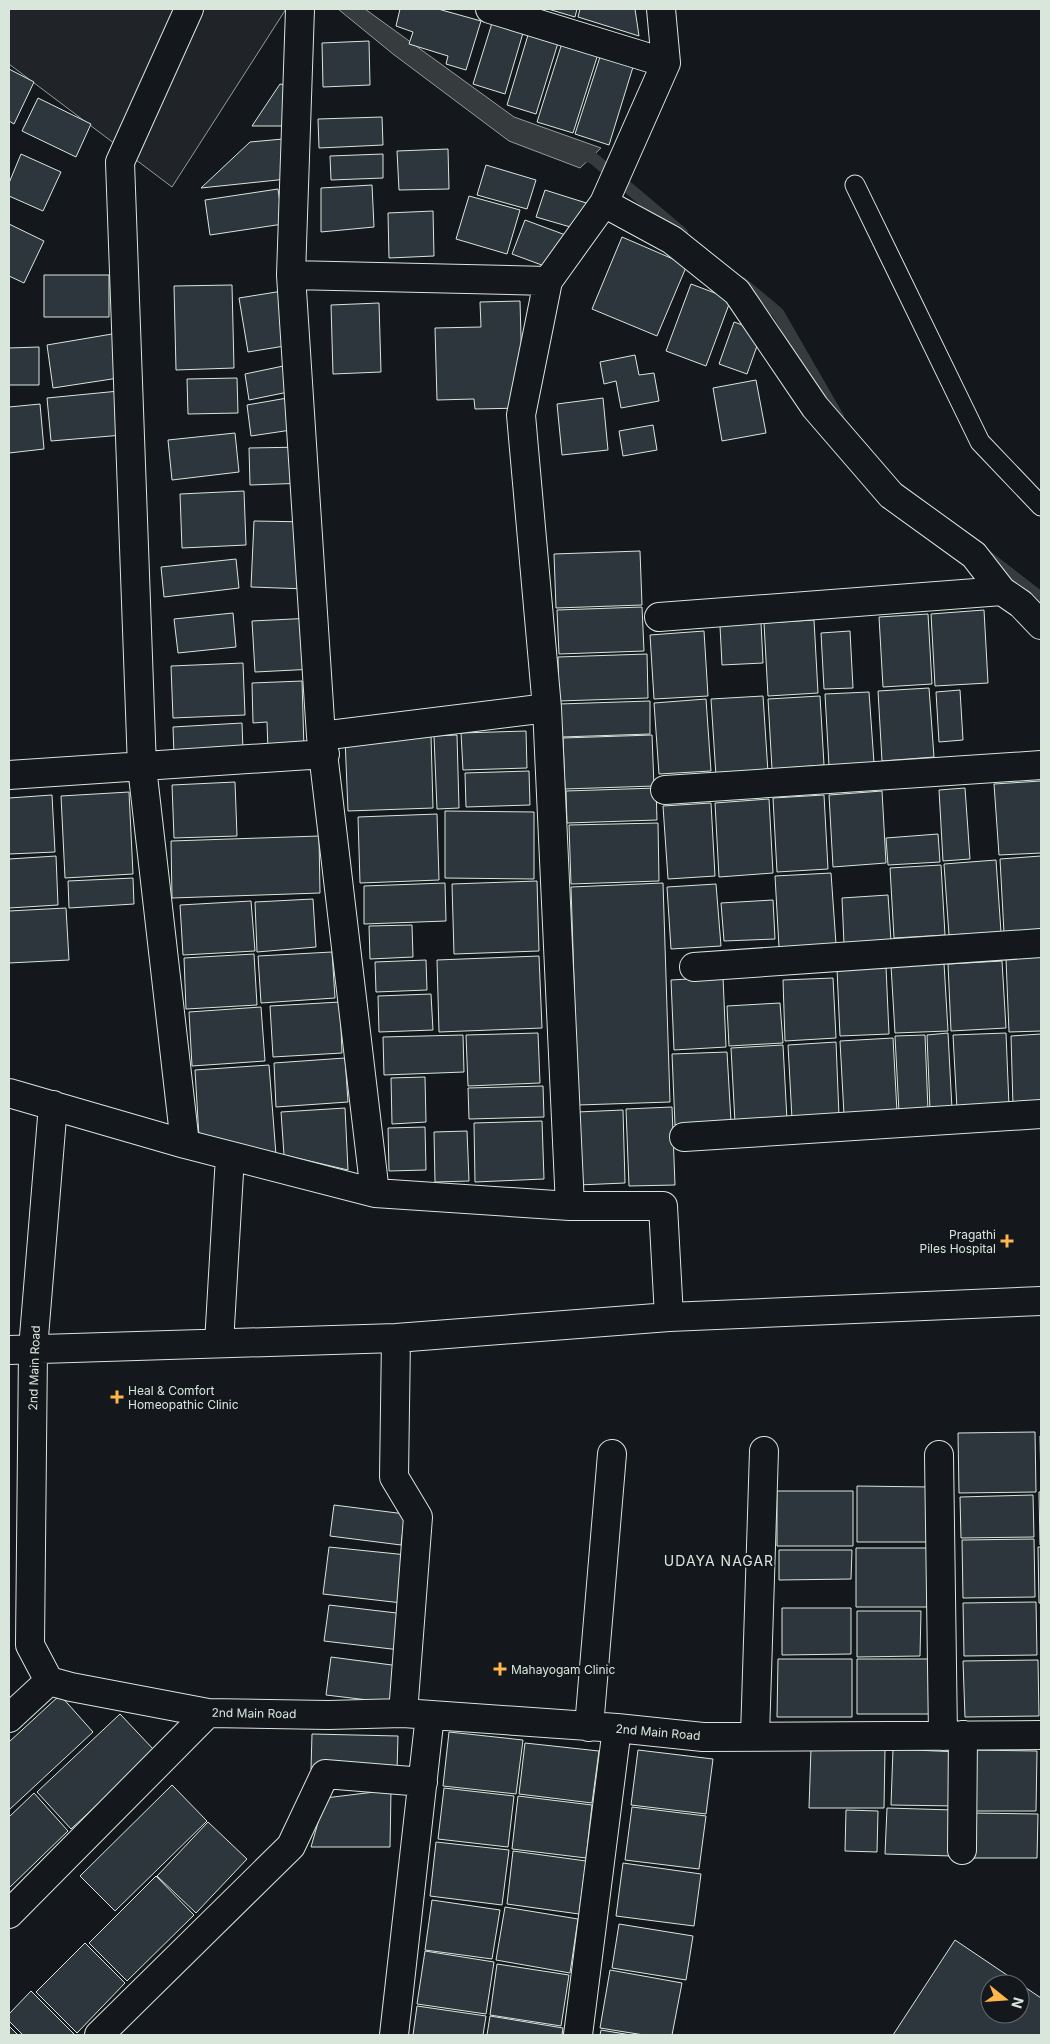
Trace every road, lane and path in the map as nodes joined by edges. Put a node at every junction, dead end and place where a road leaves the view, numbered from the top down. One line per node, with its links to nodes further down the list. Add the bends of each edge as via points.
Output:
1 (189, 9): 17 (street, via 120,162)
2 (300, 9): 8 (street)
3 (490, 9): 5 (street)
4 (661, 9): 5 (street)
5 (666, 62): 7 (street)
6 (855, 185): 10 (lane, via 980,442)
7 (606, 199): 9 (street); 11 (street, via 672,240 737,292 816,407 890,495 974,555)
8 (290, 275): 9 (street); 15 (street)
9 (548, 282): 14 (street, via 521,415)
10 (1041, 506)
11 (1002, 591): 12 (street); 13 (street, via 1021,604)
12 (659, 618)
13 (1041, 625)
14 (547, 708): 15 (street); 29 (street)
15 (323, 745): 17 (street); 28 (street)
16 (1041, 765): 19 (street)
17 (142, 767): 18 (street); 26 (street)
18 (9, 775)
19 (665, 790)
20 (1041, 943): 21 (street)
21 (694, 967)
22 (9, 1093): 23 (street)
23 (53, 1105): 26 (street); 34 (street, 2nd Main Road)
24 (1041, 1114): 25 (street)
25 (684, 1137)
26 (185, 1144): 27 (street)
27 (230, 1156): 28 (street); 33 (street)
28 (375, 1193): 29 (street)
29 (570, 1206): 31 (street, via 663,1206)
30 (1041, 1301): 31 (street)
31 (669, 1317): 32 (street)
32 (396, 1338): 33 (street); 40 (street, via 394,1477 418,1517)
33 (219, 1343): 34 (street)
34 (21, 1349): 38 (street, 2nd Main Road, via 30,1645)
35 (764, 1451): 47 (street)
36 (612, 1454): 43 (street)
37 (939, 1455): 45 (street)
38 (49, 1681): 39 (street, 2nd Main Road); 42 (street)
39 (208, 1713): 40 (street, 2nd Main Road); 50 (street)
40 (403, 1713): 41 (street, 2nd Main Road)
41 (430, 1715): 43 (street, 2nd Main Road); 48 (street)
42 (9, 1718)
43 (589, 1727): 44 (street, 2nd Main Road)
44 (617, 1728): 47 (street, 2nd Main Road, via 703,1737); 53 (street)
45 (953, 1735): 46 (street, 2nd Main Road); 47 (street, 2nd Main Road); 49 (street)
46 (1041, 1735)
47 (756, 1736)
48 (423, 1782): 51 (street, via 325,1774 291,1846); 52 (street)
49 (962, 1850)
50 (9, 1914)
51 (98, 2035)
52 (394, 2035)
53 (578, 2035)

